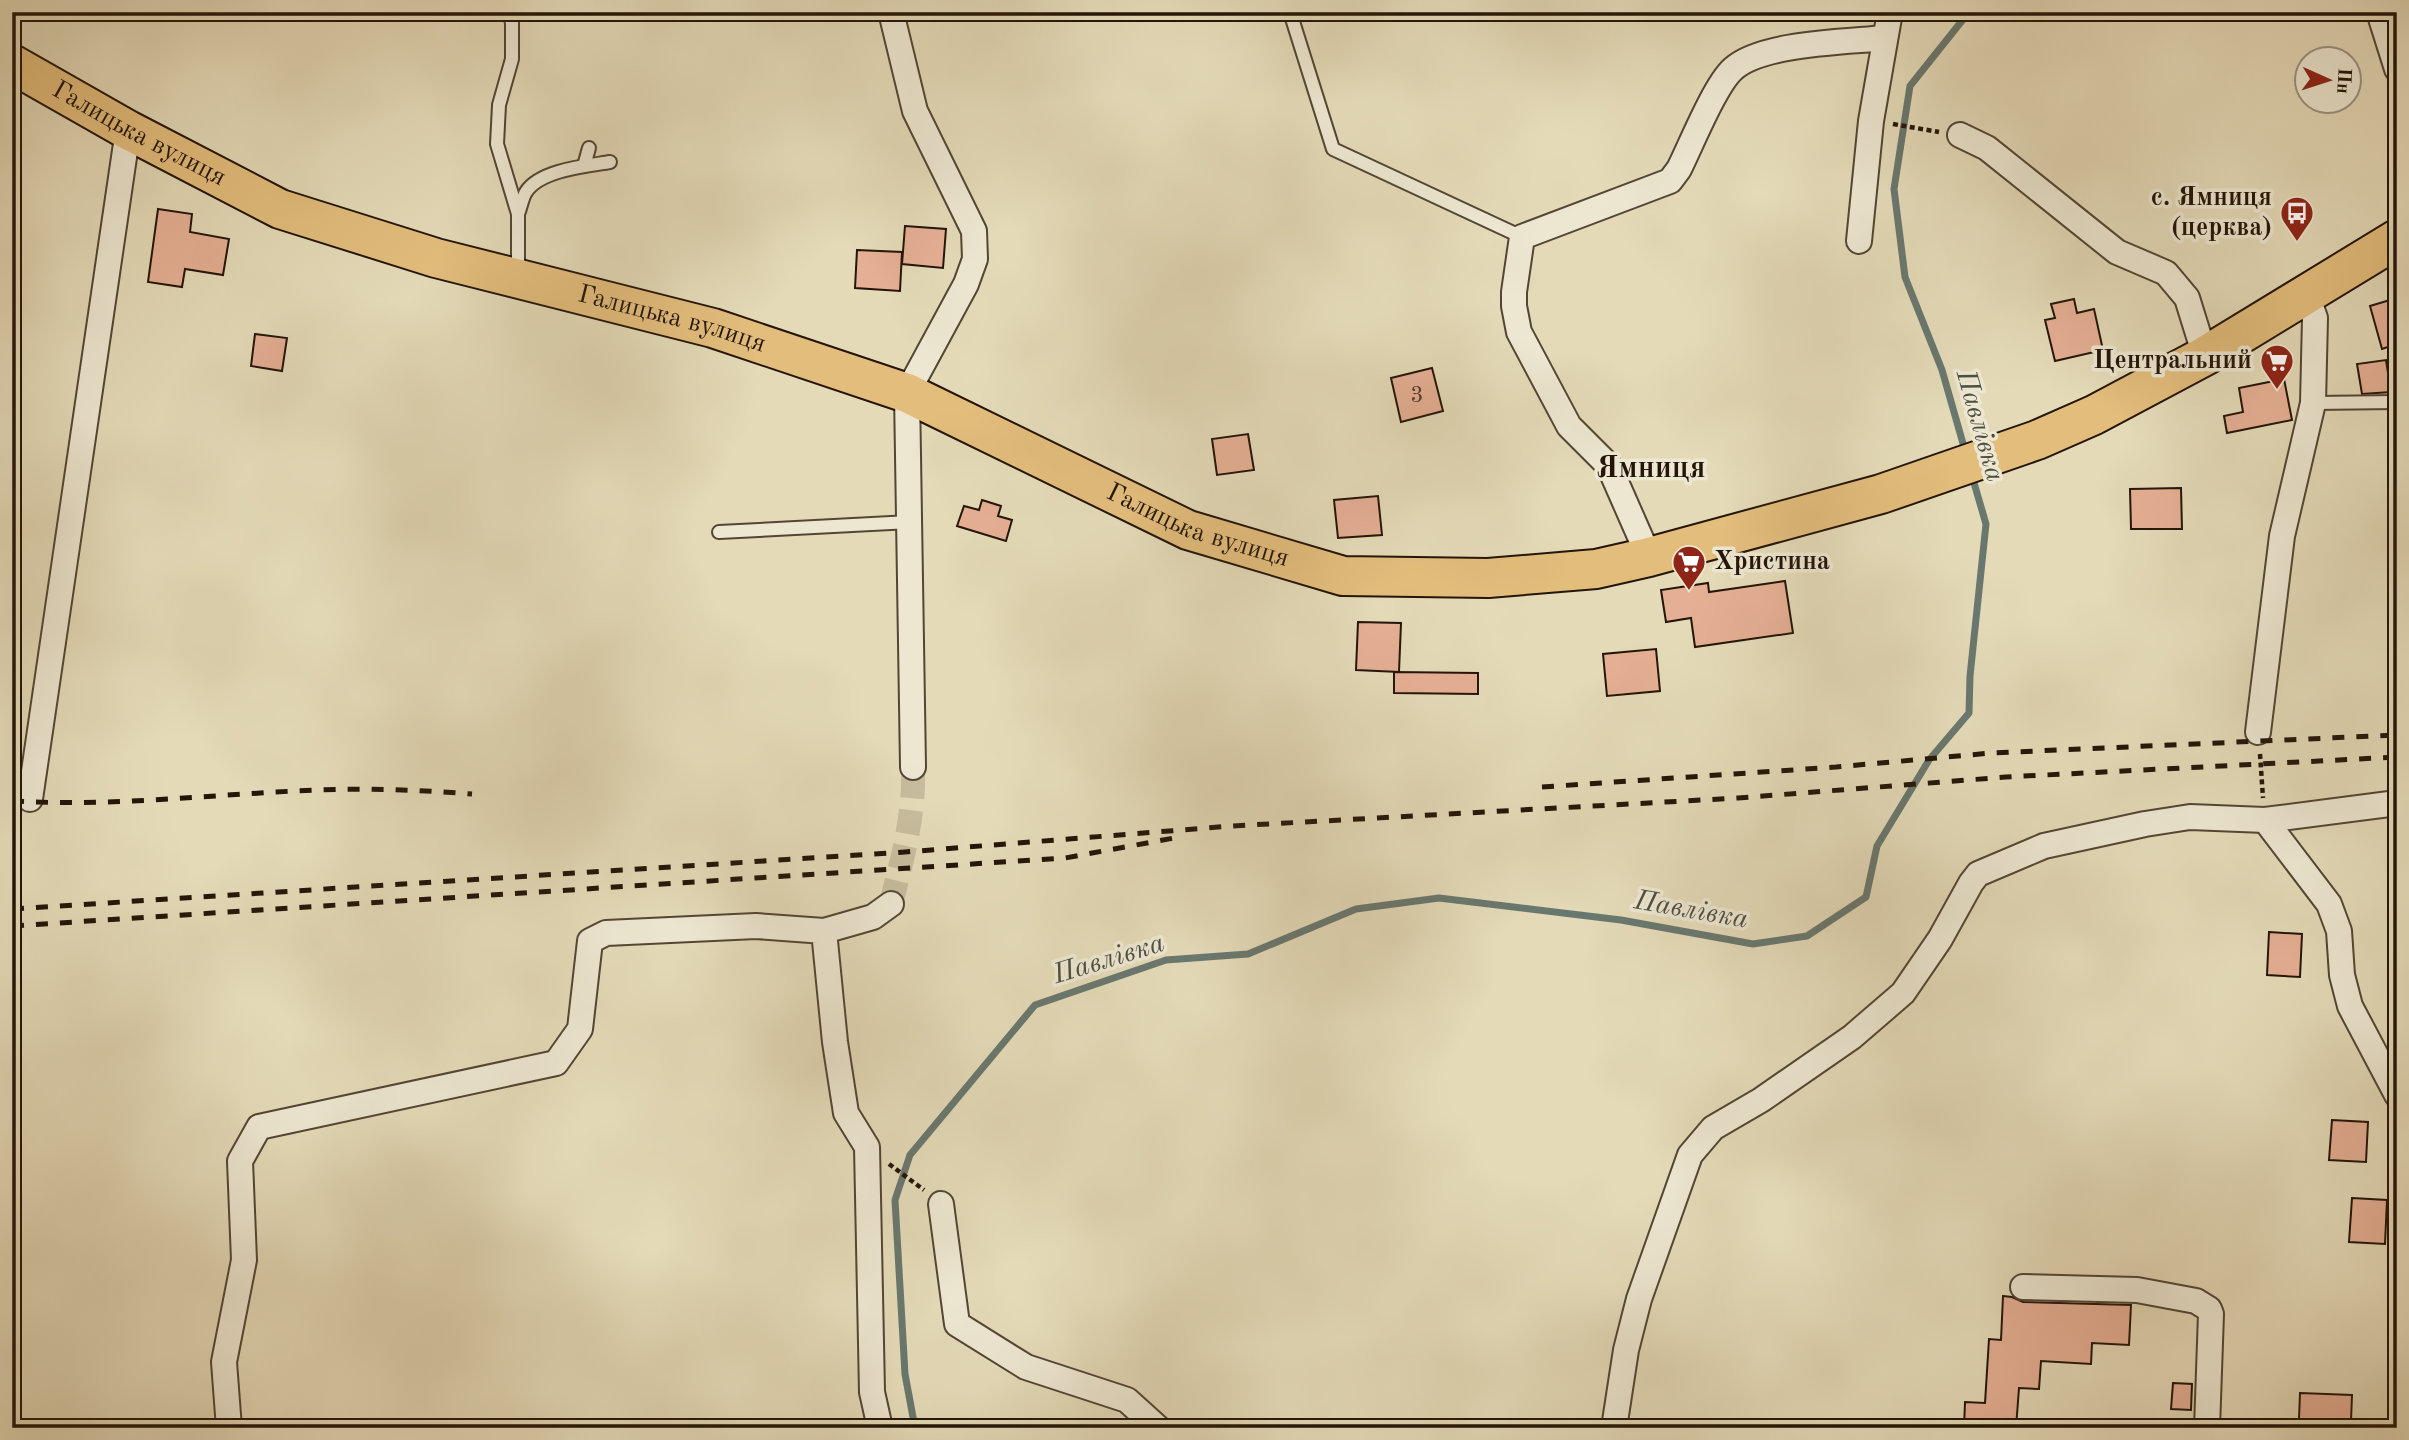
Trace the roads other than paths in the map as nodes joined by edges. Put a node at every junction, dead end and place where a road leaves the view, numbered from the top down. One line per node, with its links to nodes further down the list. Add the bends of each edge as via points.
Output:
1 (509, 12): 14 (lane, via 512,59 499,105 497,144)
2 (891, 12): 21 (street, via 915,111 974,231 975,259 966,284)
3 (1290, 12): 15 (lane, via 1333,149)
4 (1890, 12): 6 (street)
5 (2379, 12): 8 (street)
6 (1885, 38): 15 (street, via 1769,51 1747,59 1731,70 1721,85 1670,181); 17 (street)
7 (12, 64): 9 (main road, Галицька вулиця)
8 (2397, 68)
9 (128, 130): 18 (main road, Галицька вулиця, via 280,209); 29 (street)
10 (1960, 135): 20 (street, via 1987,148 2117,252 2166,273 2187,298)
11 (589, 148): 13 (lane)
12 (610, 162): 13 (lane)
13 (584, 166): 14 (lane, via 546,177 527,191)
14 (518, 214): 18 (lane)
15 (1522, 237): 26 (street, via 1514,292 1519,332 1569,426 1609,466)
16 (2397, 239): 19 (main road, Галицька вулиця)
17 (1859, 241)
18 (517, 279): 21 (main road, Галицька вулиця, via 713,328)
19 (2307, 295): 20 (main road, Галицька вулиця); 23 (street, via 2315,318)
20 (2206, 356): 26 (main road, Галицька вулиця, via 2037,440 1881,494)
21 (907, 393): 24 (street); 26 (main road, Галицька вулиця, via 1188,530 1343,576 1488,578 1596,569)
22 (2397, 402): 23 (lane)
23 (2314, 403): 27 (street, via 2282,536)
24 (910, 522): 25 (lane); 28 (street)
25 (719, 533)
26 (1649, 557)
27 (2258, 732)
28 (913, 767)
29 (30, 799)
30 (2397, 803): 31 (street)
31 (2265, 820): 34 (street, via 2329,905 2339,931 2350,1006); 40 (street, via 2190,817 2145,824 2044,846 1978,874 1903,993 1852,1037 1713,1128 1690,1155 1636,1312)
32 (891, 904): 33 (street, via 873,917)
33 (824, 932): 37 (street, via 756,926 606,933 590,941 580,1029 556,1063 259,1127 240,1161 244,1260 224,1362); 38 (street, via 846,1113 867,1147 872,1392)
34 (2397, 1095)
35 (935, 1199): 39 (street, via 957,1324 1026,1367 1127,1400)
36 (2023, 1287): 41 (street, via 2137,1290 2204,1305 2211,1314)
37 (229, 1428)
38 (880, 1428)
39 (1158, 1428)
40 (1614, 1428)
41 (2207, 1428)

